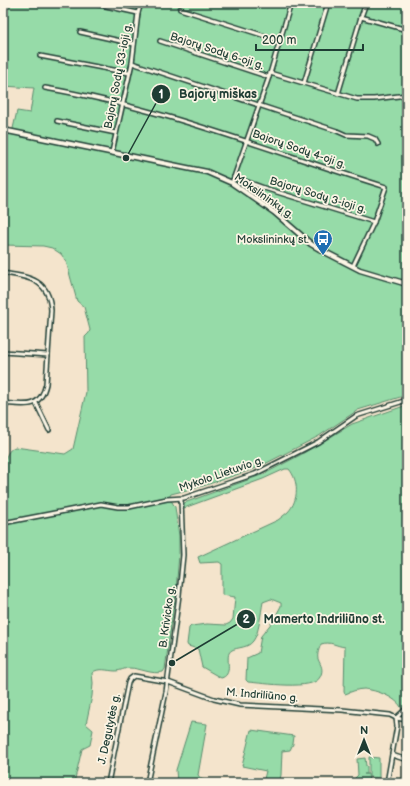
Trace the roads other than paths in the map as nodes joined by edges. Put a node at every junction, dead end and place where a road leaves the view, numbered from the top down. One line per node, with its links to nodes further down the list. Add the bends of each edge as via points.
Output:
1 (92, 3): 8 (street)
2 (141, 3): 8 (street, Bajorų Sodų 33-ioji g.)
3 (282, 3): 6 (street)
4 (328, 3): 20 (street)
5 (366, 3): 9 (street)
6 (290, 4): 13 (street)
7 (180, 9): 13 (street)
8 (138, 13): 14 (street, Bajorų Sodų 33-ioji g.)
9 (361, 17): 10 (street); 22 (street)
10 (407, 30)
11 (80, 32): 14 (street)
12 (160, 41): 19 (street, Bajorų Sodų 6-oji g.)
13 (280, 42): 18 (street)
14 (134, 44): 16 (street, Bajorų Sodų 33-ioji g.)
15 (40, 56): 17 (street)
16 (132, 63): 17 (street, Bajorų Sodų 33-ioji g.); 25 (street)
17 (129, 73): 24 (street, Bajorų Sodų 33-ioji g.)
18 (270, 73): 19 (street); 20 (street, Bajorų Sodų 6-oji g.)
19 (269, 77): 25 (street)
20 (304, 83): 22 (street, Bajorų Sodų 6-oji g.)
21 (45, 88): 24 (street, Bajorų Sodų 4-oji g.)
22 (338, 94): 23 (street, Bajorų Sodų 6-oji g., via 357,99)
23 (407, 95)
24 (123, 104): 28 (street, Bajorų Sodų 33-ioji g.); 29 (street, Bajorų Sodų 4-oji g.)
25 (259, 105): 29 (street); 30 (street, via 346,135 368,136 375,139)
26 (57, 121): 28 (street)
27 (3, 130): 31 (street, Mokslininkų g.)
28 (116, 133): 31 (street, Bajorų Sodų 33-ioji g.)
29 (247, 140): 32 (street); 34 (street, Bajorų Sodų 4-oji g., via 386,187)
30 (378, 144)
31 (112, 152): 33 (street, Mokslininkų g., via 207,172)
32 (234, 178): 33 (street); 34 (street, Bajorų Sodų 3-ioji g.)
33 (232, 183): 35 (street, Mokslininkų g., via 274,212 317,248)
34 (374, 222): 35 (street, Bajorų Sodų 4-oji g.)
35 (353, 266): 37 (street, Mokslininkų g.)
36 (3, 273): 39 (street, via 30,278 46,290 51,310)
37 (407, 284)
38 (3, 352): 39 (street)
39 (48, 355): 42 (street, via 45,390)
40 (407, 400): 44 (street, Mykolo Lietuvio g., via 356,416 318,442 255,474)
41 (3, 403): 42 (street)
42 (36, 403): 43 (street)
43 (49, 430)
44 (181, 499): 45 (street, Mykolo Lietuvio g., via 167,499 129,507 101,504); 47 (street, B. Krivicko g., via 182,563)
45 (3, 523)
46 (130, 679): 47 (street, M. Indriliūno g., via 137,676); 53 (street, J. Degutytės g.)
47 (168, 682): 49 (street, M. Indriliūno g., via 214,699 240,704 342,710 390,715); 54 (street, B. Krivicko g.)
48 (407, 708): 49 (street)
49 (396, 718): 50 (street, M. Indriliūno g.); 51 (street)
50 (407, 720)
51 (392, 755): 52 (street); 55 (street)
52 (407, 760)
53 (108, 783)
54 (147, 783)
55 (387, 783)

